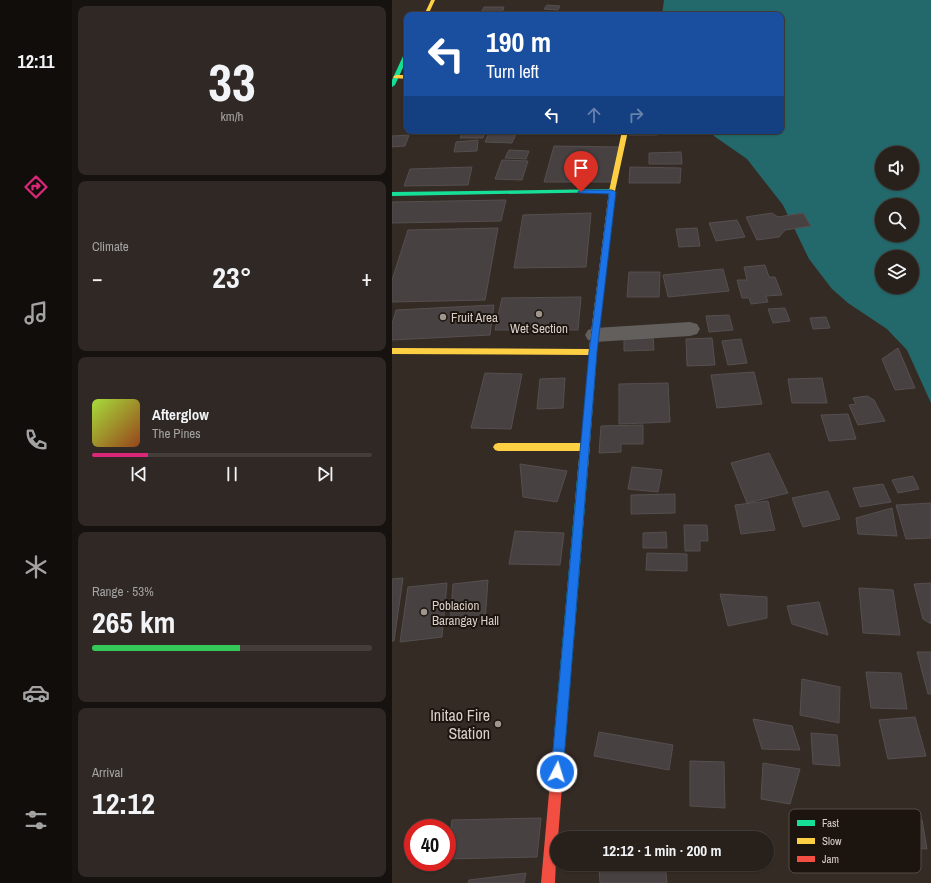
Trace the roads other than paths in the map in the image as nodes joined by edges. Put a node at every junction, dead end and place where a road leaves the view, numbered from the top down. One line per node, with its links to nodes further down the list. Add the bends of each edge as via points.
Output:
1 (433, 0): 2 (main road)
2 (427, 12)
3 (404, 62): 4 (main road)
4 (397, 79)
5 (624, 134): 6 (main road)
6 (612, 192): 7 (main road); 9 (main road)
7 (392, 194)
8 (690, 329): 9 (street)
9 (594, 344): 10 (main road); 12 (main road)
10 (392, 351)
11 (498, 447): 12 (main road)
12 (585, 447): 13 (main road)
13 (548, 883)

